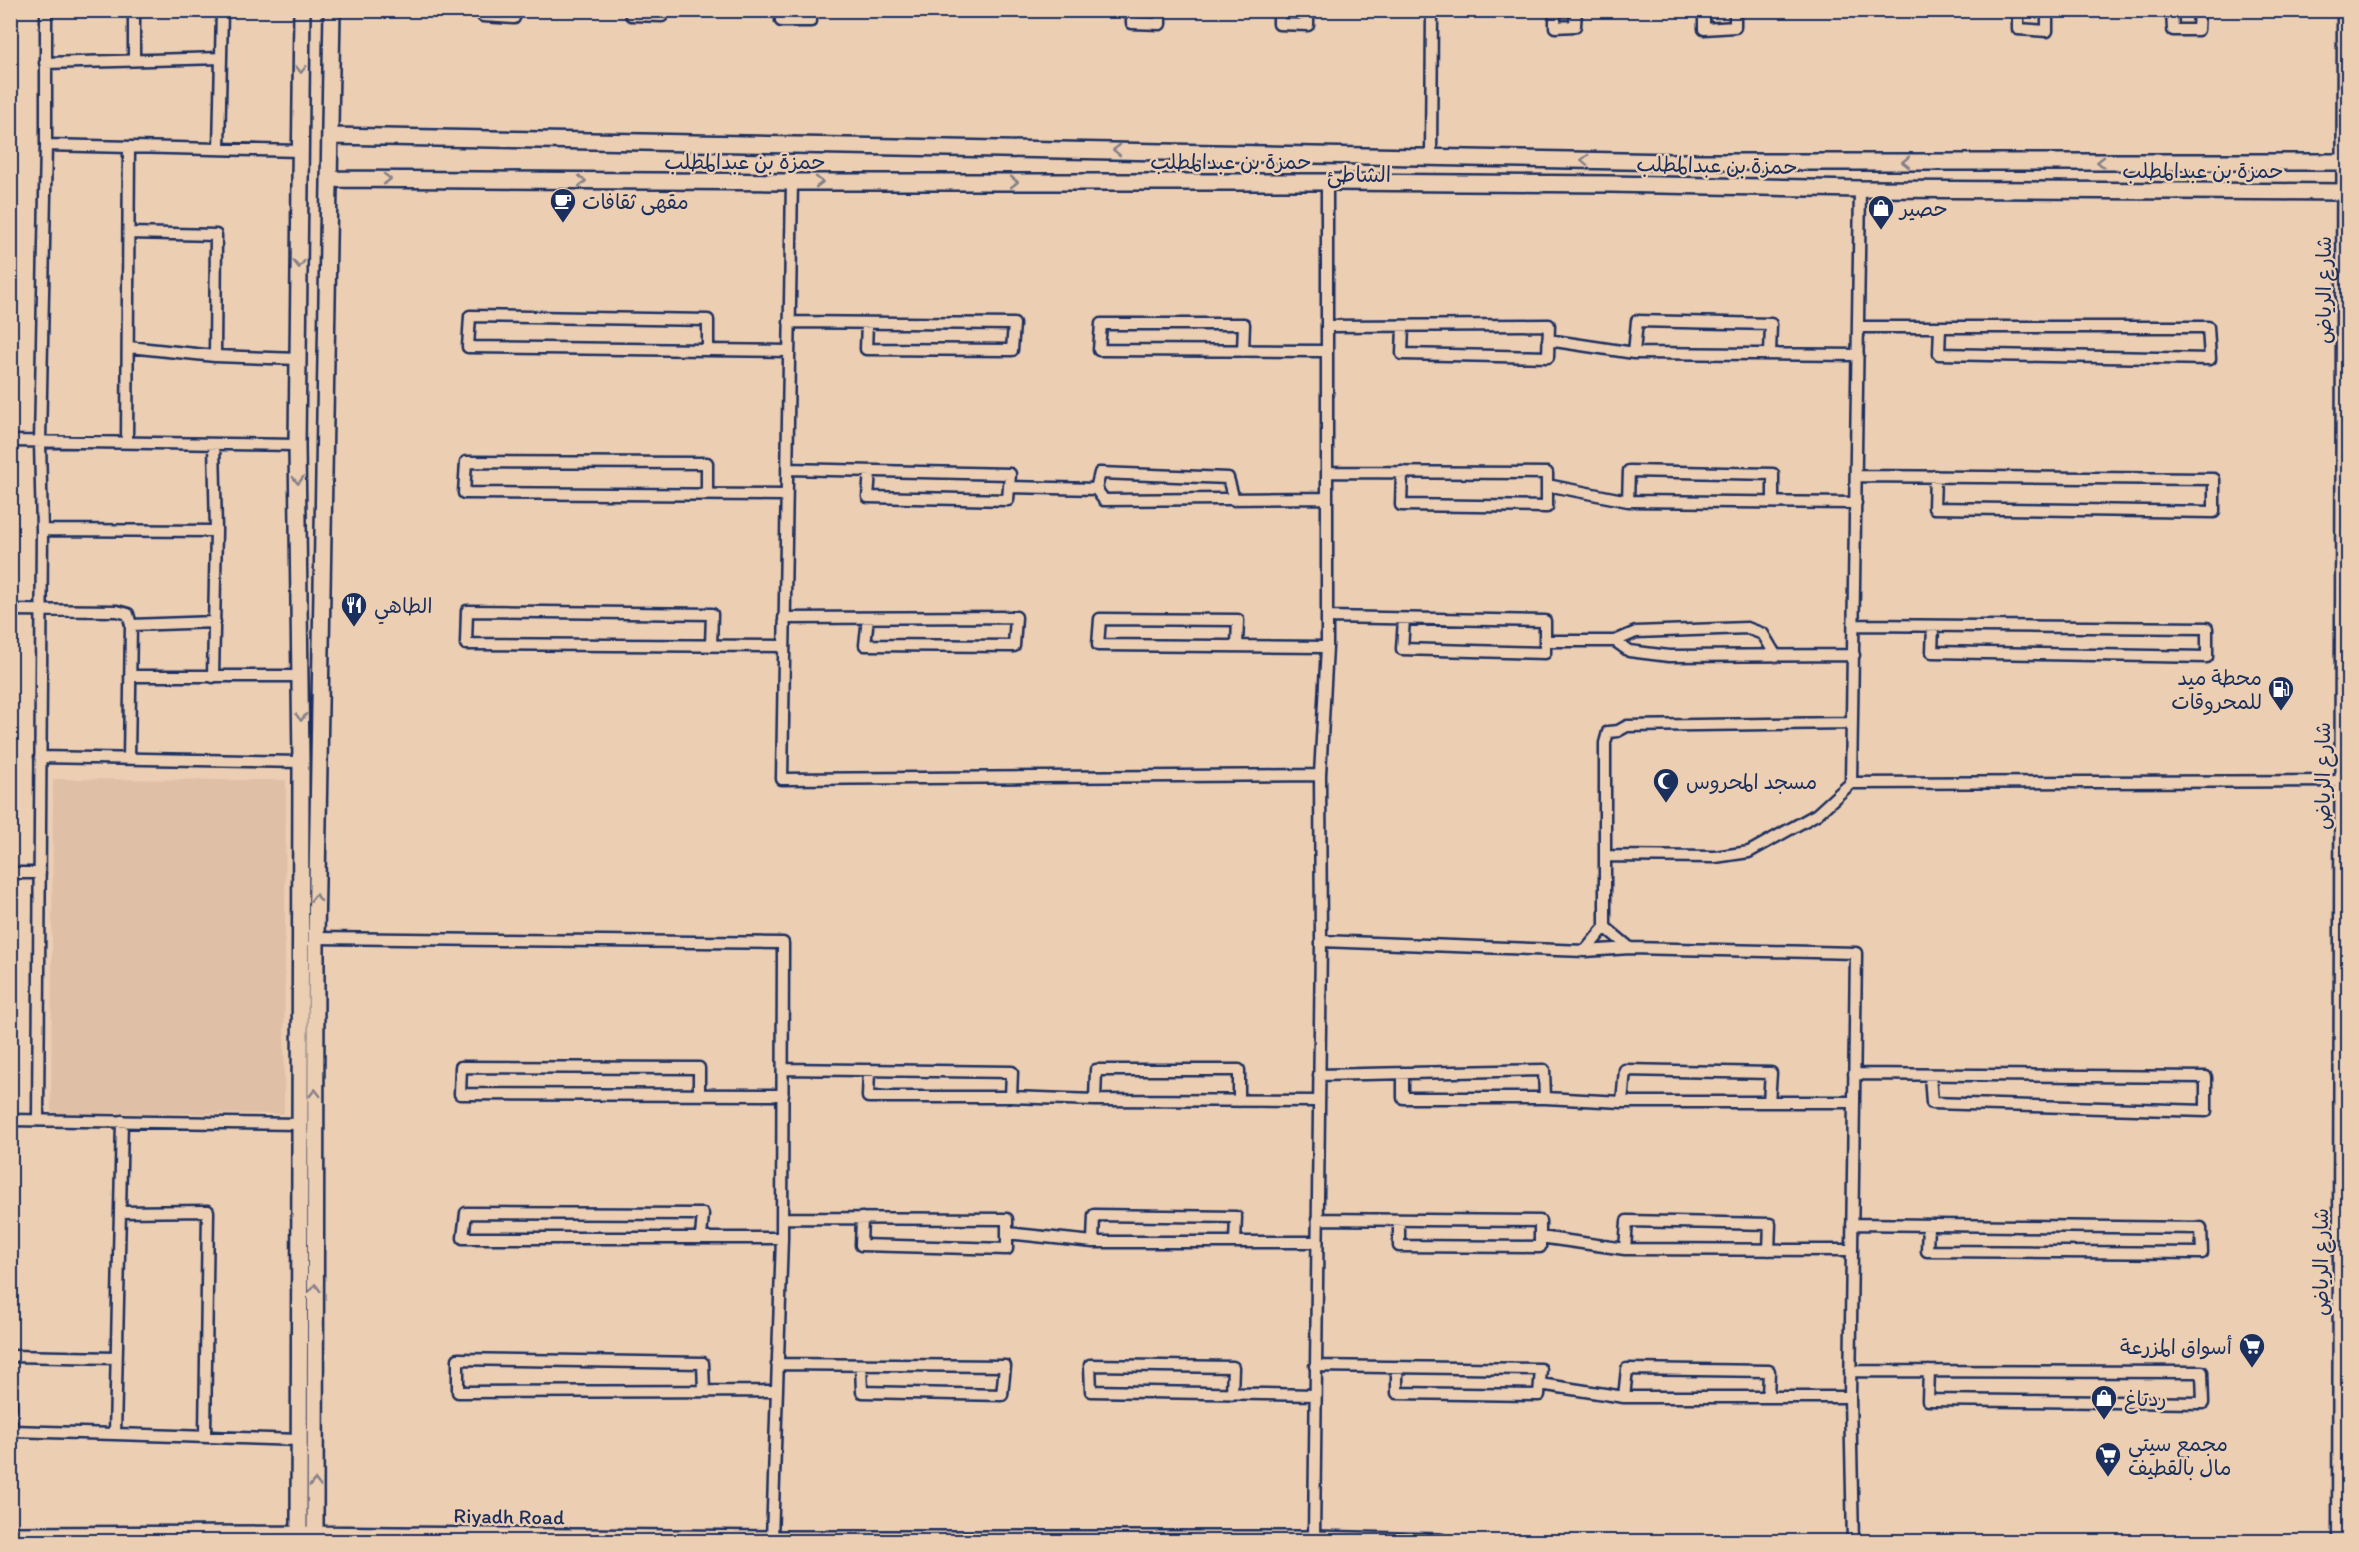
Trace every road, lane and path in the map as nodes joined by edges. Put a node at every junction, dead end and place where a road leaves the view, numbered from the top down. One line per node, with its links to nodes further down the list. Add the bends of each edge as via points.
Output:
1 (46, 10): 28 (street)
2 (134, 10): 27 (street)
3 (222, 10): 26 (street)
4 (302, 10): 33 (street, one-way to 33)
5 (332, 10): 29 (street)
6 (483, 10): 7 (street, via 483,16 514,18)
7 (514, 10)
8 (631, 10): 9 (street, via 631,15 662,16)
9 (662, 10)
10 (781, 10): 11 (street, via 781,21 811,21)
11 (811, 10)
12 (1132, 10): 13 (street, via 1132,23 1150,24 1160,24)
13 (1160, 10)
14 (1279, 10): 15 (street, via 1279,24 1308,25)
15 (1308, 10)
16 (1432, 10): 34 (street)
17 (1555, 10): 18 (street, via 1555,27 1575,26)
18 (1576, 10)
19 (1704, 10): 20 (street, via 1704,29 1735,27)
20 (1735, 10)
21 (2018, 10): 22 (street, via 2018,29 2047,31)
22 (2048, 10)
23 (2172, 10): 24 (street, via 2173,30 2199,30)
24 (2199, 10)
25 (2346, 10): 37 (main road, شارع الرياض)
26 (221, 58): 27 (street); 32 (street)
27 (134, 60): 28 (street)
28 (45, 63): 30 (street)
29 (330, 136): 34 (street, حمزة بن عبدالمطلب, one-way to 29); 38 (street)
30 (46, 145): 31 (street); 64 (street)
31 (129, 147): 32 (street); 45 (street)
32 (219, 149): 33 (street)
33 (300, 151): 62 (street, one-way to 62)
34 (1431, 156): 35 (street, حمزة بن عبدالمطلب, one-way to 34)
35 (1617, 161): 36 (street, حمزة بن عبدالمطلب); 41 (street)
36 (1676, 162): 37 (street, حمزة بن عبدالمطلب, one-way to 36); 42 (street)
37 (2347, 162): 44 (main road, شارع الرياض)
38 (329, 179): 39 (street, حمزة بن عبدالمطلب, one-way to 39); 118 (street, one-way to 38)
39 (792, 182): 40 (street, حمزة بن عبدالمطلب, one-way to 40); 46 (street)
40 (1328, 182): 41 (street, حمزة بن عبدالمطلب); 48 (street)
41 (1609, 184): 42 (street, حمزة بن عبدالمطلب)
42 (1667, 186): 43 (street, حمزة بن عبدالمطلب)
43 (1860, 189): 44 (street, حمزة بن عبدالمطلب); 50 (street)
44 (2347, 192): 112 (main road, شارع الرياض)
45 (129, 233): 53 (street); 61 (street, via 216,234)
46 (789, 322): 47 (street); 55 (street)
47 (867, 323): 47 (street, via 1014,324 1012,350 866,349)
48 (1327, 326): 49 (street); 57 (street)
49 (1403, 326): 52 (street, via 1549,325); 52 (street, via 1402,354 1548,357)
50 (1858, 327): 51 (street); 60 (street)
51 (1940, 327): 51 (street, via 2208,327 2210,359 1939,354)
52 (1548, 340): 58 (street)
53 (129, 347): 61 (street); 65 (street)
54 (708, 350): 54 (street, via 468,347 470,316 708,321); 55 (street)
55 (789, 351): 68 (street)
56 (1243, 351): 56 (street, via 1099,350 1101,324 1244,324); 57 (street)
57 (1327, 351): 70 (street)
58 (1634, 353): 59 (street); 59 (street, via 1637,321 1771,324)
59 (1770, 354): 60 (street)
60 (1858, 355): 72 (street)
61 (215, 356): 62 (street)
62 (299, 358): 67 (street)
63 (10, 441): 64 (street)
64 (40, 442): 65 (street); 84 (street)
65 (128, 442): 66 (street)
66 (214, 444): 67 (street); 85 (street)
67 (297, 445): 105 (street, one-way to 105)
68 (787, 469): 69 (street); 78 (street)
69 (870, 471): 75 (street, via 1010,474); 75 (street, via 868,497 1008,500)
70 (1327, 472): 71 (street); 79 (street)
71 (1402, 472): 74 (street, via 1547,473); 74 (street, via 1401,505 1546,507)
72 (1856, 476): 73 (street); 83 (street)
73 (1935, 476): 73 (street, via 2214,479 2214,512 1934,508)
74 (1546, 485): 81 (street)
75 (1009, 487): 76 (street)
76 (1096, 489): 80 (street, via 1104,500); 80 (street, via 1100,473 1228,478)
77 (706, 494): 77 (street, via 464,493 466,462 707,463); 78 (street)
78 (786, 495): 89 (street)
79 (1327, 498): 80 (street); 88 (street)
80 (1234, 500)
81 (1628, 501): 82 (street); 82 (street, via 1629,471 1773,474)
82 (1773, 502): 83 (street)
83 (1856, 503): 94 (street)
84 (42, 531): 85 (street); 87 (street)
85 (216, 531): 92 (street)
86 (10, 610): 87 (street)
87 (41, 610): 93 (street, via 123,611); 108 (street)
88 (1327, 617): 91 (street); 101 (street)
89 (784, 618): 90 (street); 99 (street)
90 (868, 618): 90 (street, via 1016,617 1014,646 866,645)
91 (1404, 619): 96 (street, via 1545,621); 96 (street, via 1402,649 1545,653)
92 (215, 622): 93 (street); 106 (street)
93 (131, 625): 104 (street)
94 (1854, 625): 95 (street); 102 (street)
95 (1933, 626): 95 (street, via 2207,628 2207,657 1932,652)
96 (1545, 640): 97 (street)
97 (1615, 641): 103 (street, via 1629,651 1669,656); 103 (street, via 1636,632 1747,628 1763,634)
98 (711, 646): 98 (street, via 466,644 467,611 712,614); 99 (street)
99 (784, 646): 111 (street, via 782,779)
100 (1237, 646): 100 (street, via 1098,645 1100,619 1238,620); 101 (street)
101 (1327, 647): 111 (street)
102 (1854, 655): 103 (street); 107 (street)
103 (1776, 656)
104 (130, 676): 106 (street); 109 (street)
105 (301, 676): 106 (street); 110 (street, one-way to 110)
106 (213, 677)
107 (1852, 723): 113 (street); 114 (street, via 1627,726 1608,732)
108 (40, 757): 109 (street); 116 (street)
109 (129, 759): 110 (street)
110 (301, 762): 141 (street)
111 (1320, 776): 119 (street)
112 (2345, 781): 113 (street); 185 (main road, شارع الرياض)
113 (1851, 783): 114 (street, via 1817,814 1749,852 1715,857)
114 (1605, 856): 117 (street)
115 (10, 873): 116 (street)
116 (40, 873): 139 (street)
117 (1605, 927): 120 (street); 121 (street)
118 (316, 938): 122 (street, via 783,943); 180 (street, one-way to 118)
119 (1321, 941): 121 (street); 126 (street)
120 (1630, 948): 121 (street); 125 (street, via 1856,953)
121 (1585, 951)
122 (783, 1069): 123 (street); 129 (street)
123 (869, 1070): 130 (street, via 1012,1072); 130 (street, via 868,1097)
124 (1403, 1073): 126 (street); 131 (street, via 1403,1098); 131 (street, via 1544,1070)
125 (1854, 1074): 127 (street); 137 (street)
126 (1319, 1075): 134 (street)
127 (1930, 1075): 127 (street, via 2206,1077 2206,1111 1932,1104)
128 (699, 1095): 128 (street, via 460,1094 461,1067 699,1068); 129 (street)
129 (783, 1095): 143 (street)
130 (1011, 1097): 132 (street)
131 (1545, 1098): 135 (street)
132 (1095, 1100): 133 (street); 133 (street, via 1096,1070 1239,1070)
133 (1239, 1101): 134 (street)
134 (1319, 1101): 145 (street)
135 (1622, 1102): 136 (street); 136 (street, via 1625,1070 1772,1073)
136 (1769, 1102): 137 (street)
137 (1854, 1102): 147 (street)
138 (10, 1120): 139 (street)
139 (38, 1120): 140 (street)
140 (122, 1121): 141 (street); 142 (street)
141 (299, 1124): 178 (street)
142 (120, 1212): 160 (street); 177 (street, via 208,1211)
143 (782, 1218): 144 (street); 152 (street)
144 (862, 1218): 149 (street, via 1007,1219); 149 (street, via 861,1245 1007,1249)
145 (1317, 1219): 146 (street); 155 (street)
146 (1399, 1220): 151 (street, via 1540,1221); 151 (street, via 1399,1246 1540,1247)
147 (1852, 1224): 148 (street); 158 (street)
148 (1928, 1225): 148 (street, via 2201,1228 2202,1254 1927,1251)
149 (1007, 1233): 153 (street)
150 (701, 1237): 150 (street, via 654,1238 463,1238 466,1213 703,1214); 152 (street)
151 (1540, 1237): 156 (street)
152 (782, 1238): 161 (street)
153 (1093, 1242): 154 (street); 154 (street, via 1094,1215 1236,1217)
154 (1235, 1242): 155 (street)
155 (1317, 1242): 163 (street)
156 (1625, 1249): 157 (street); 157 (street, via 1627,1221 1770,1224)
157 (1769, 1250): 158 (street)
158 (1852, 1250): 165 (street)
159 (10, 1356): 160 (street)
160 (116, 1358): 176 (street)
161 (777, 1364): 162 (street); 170 (street)
162 (861, 1365): 162 (street, via 1005,1366 1002,1395 861,1392)
163 (1315, 1366): 164 (street); 172 (street)
164 (1397, 1367): 168 (street, via 1541,1369); 168 (street, via 1397,1393 1539,1395)
165 (1851, 1371): 166 (street); 174 (street)
166 (1929, 1371): 166 (street, via 2202,1372 2203,1403 1928,1400)
167 (10, 1383): 176 (street, via 12,1431)
168 (1540, 1384): 175 (street)
169 (704, 1391): 169 (street, via 458,1392 458,1359 703,1363); 170 (street)
170 (777, 1391): 181 (street)
171 (1232, 1394): 171 (street, via 1091,1391 1090,1365 1233,1367); 172 (street)
172 (1315, 1395): 182 (street)
173 (1768, 1396): 174 (street); 175 (street); 175 (street, via 1768,1371 1627,1369)
174 (1850, 1396): 184 (street)
175 (1624, 1397)
176 (115, 1434): 177 (street)
177 (205, 1436): 178 (street)
178 (299, 1440): 180 (street)
179 (10, 1535): 180 (street, Riyadh Road)
180 (307, 1538): 181 (street, Riyadh Road)
181 (772, 1539): 182 (street, Riyadh Road)
182 (1314, 1539): 183 (street, Riyadh Road)
183 (1440, 1542)
184 (1853, 1542)
185 (2341, 1542)

